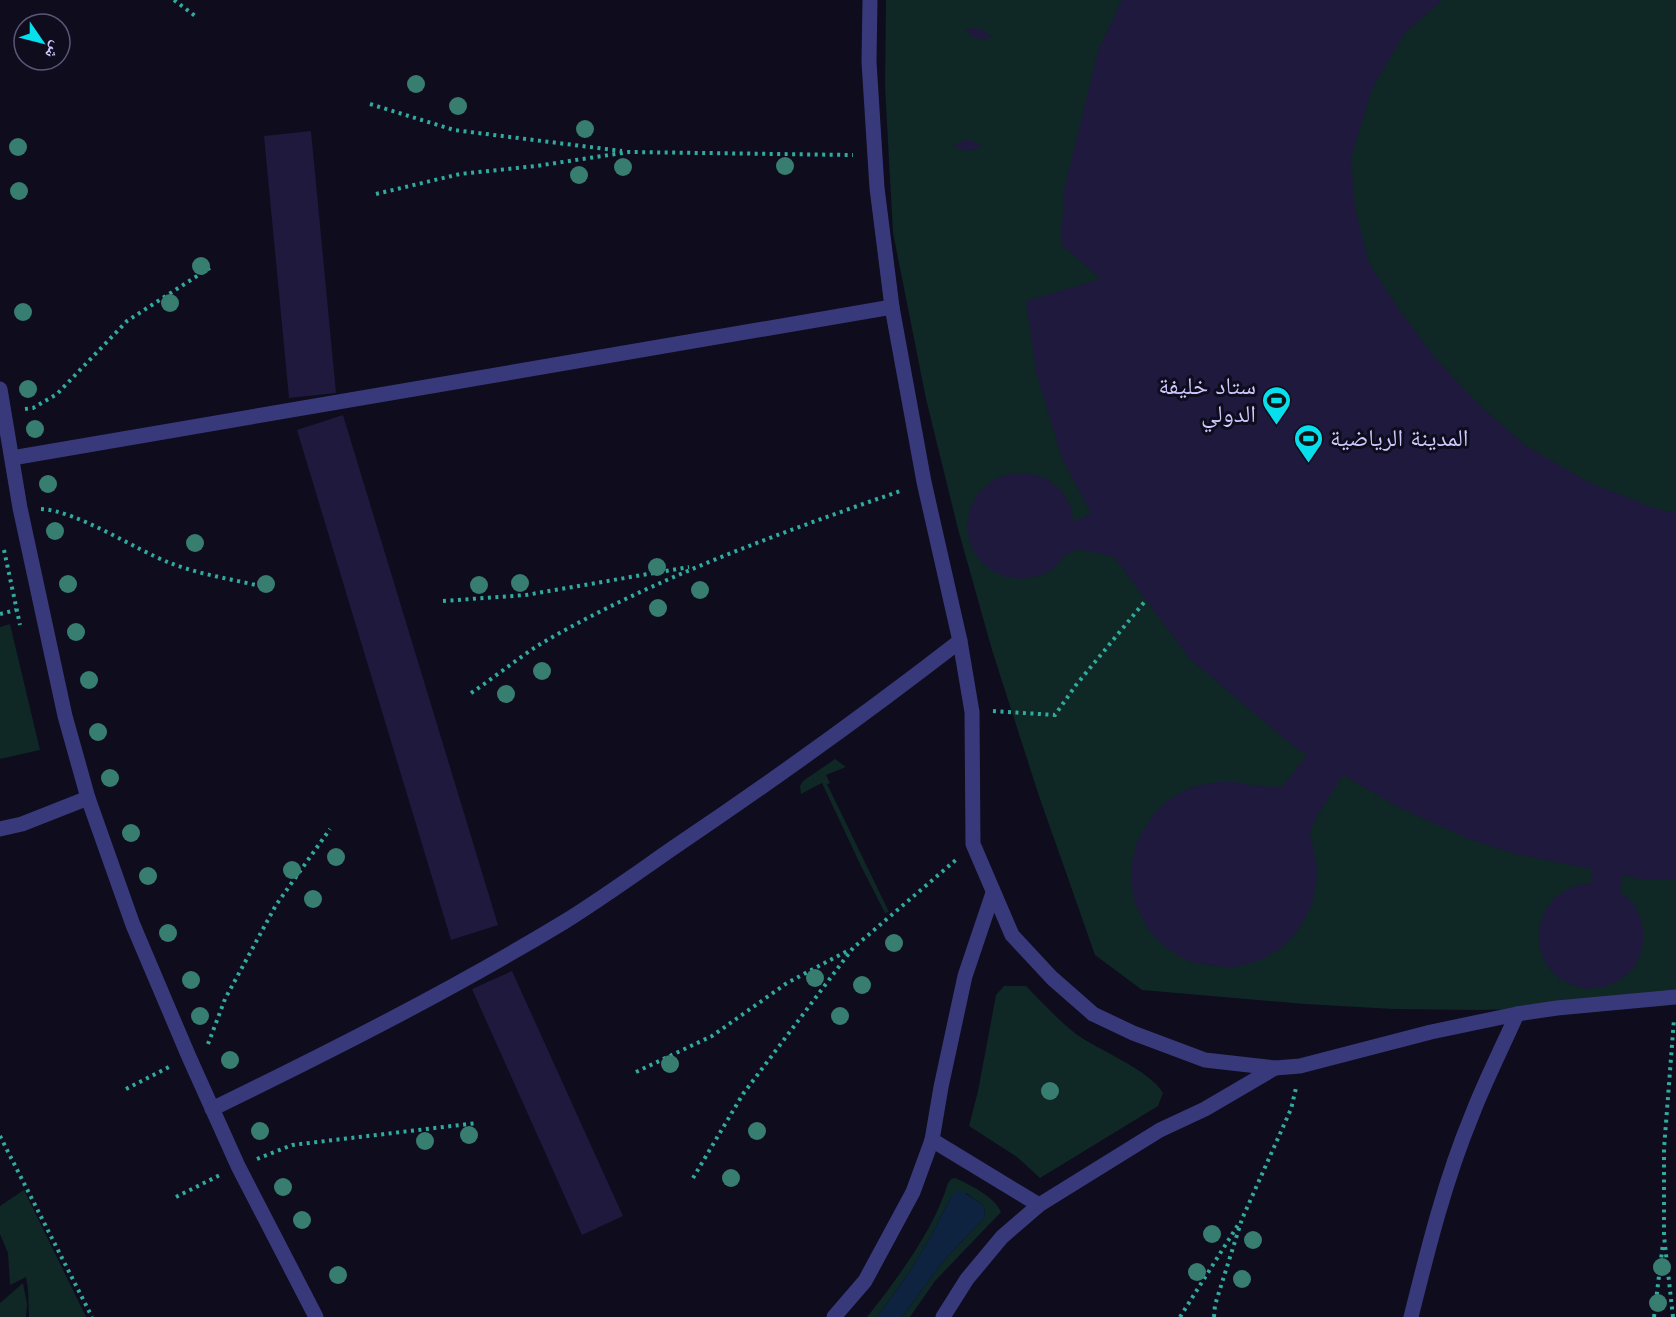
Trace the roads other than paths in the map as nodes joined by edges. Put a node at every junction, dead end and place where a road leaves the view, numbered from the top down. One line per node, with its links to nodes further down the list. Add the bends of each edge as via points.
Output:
1 (870, 0): 2 (lane, via 869,62 877,188)
2 (892, 307): 4 (lane); 5 (lane, via 924,482)
3 (0, 389): 4 (lane)
4 (12, 458): 6 (lane, via 65,716)
5 (960, 640): 8 (lane, via 972,712 973,843); 12 (lane, via 806,757 565,921 398,1015)
6 (88, 798): 7 (lane); 12 (lane, via 133,925)
7 (0, 829)
8 (993, 893): 11 (lane, via 1012,935 1093,1014 1133,1034 1205,1060); 13 (lane, via 965,976)
9 (1676, 998): 10 (lane)
10 (1517, 1014): 11 (lane, via 1300,1066); 18 (lane, via 1456,1157)
11 (1275, 1068): 14 (lane, via 1160,1130)
12 (212, 1109): 15 (lane)
13 (932, 1140): 14 (lane); 16 (lane, via 913,1192 865,1281)
14 (1039, 1205): 17 (lane, via 1002,1237 967,1279)
15 (316, 1317)
16 (834, 1317)
17 (943, 1317)
18 (1411, 1317)

